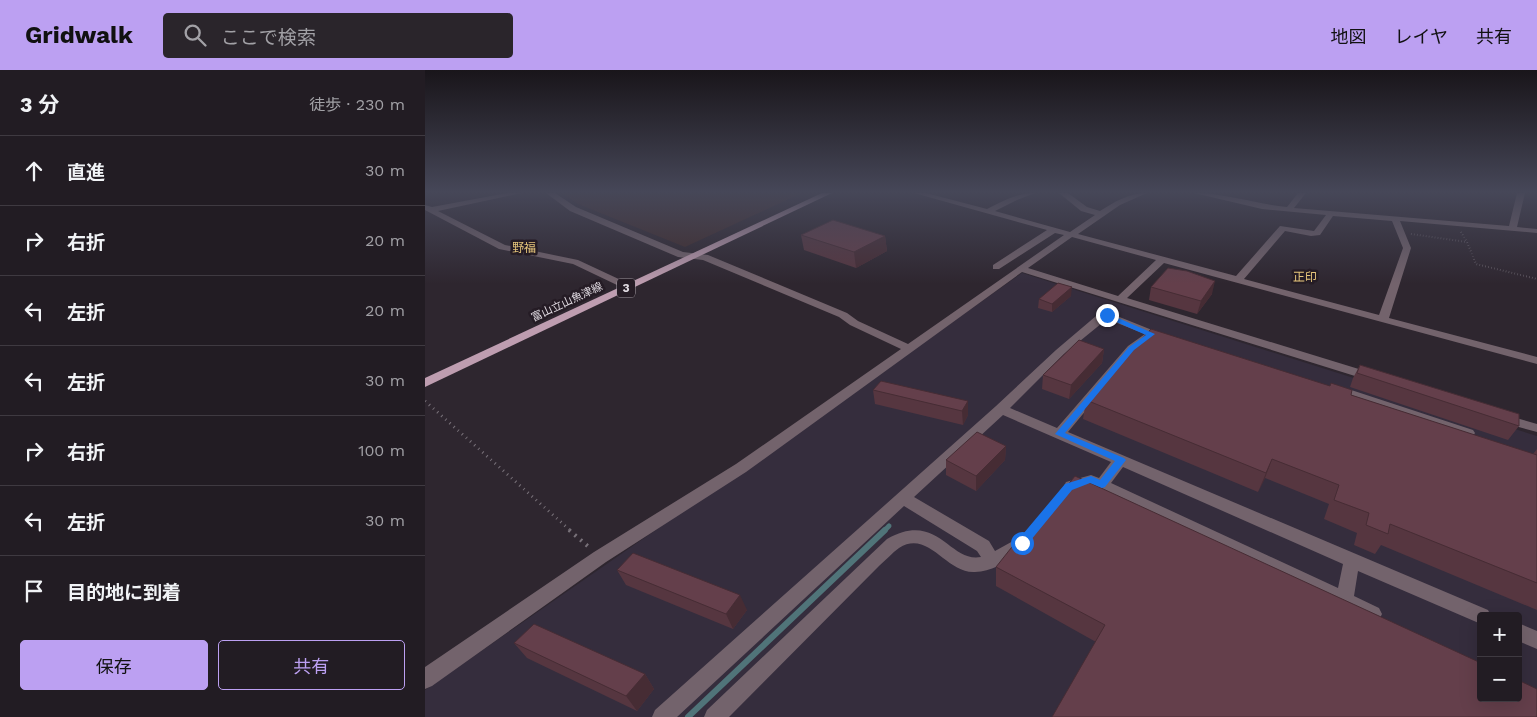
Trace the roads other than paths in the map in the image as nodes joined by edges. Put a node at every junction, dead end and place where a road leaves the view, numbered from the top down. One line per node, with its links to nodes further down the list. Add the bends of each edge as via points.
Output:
1 (458, 223): 21 (street, via 502,246 575,262)
2 (606, 223): 15 (street)
3 (749, 223): 15 (main road, 富山立山魚津線 / 3)
4 (763, 223): 16 (main road, 富山立山魚津線 / 3)
5 (1028, 223): 12 (street)
6 (1086, 223): 14 (street)
7 (1324, 223): 20 (street, via 1317,233 1311,234 1283,228)
8 (1397, 223): 23 (street, via 1407,248)
9 (1456, 223): 11 (street)
10 (1514, 223): 11 (street)
11 (1513, 228): 13 (street)
12 (1053, 230): 14 (street); 18 (street)
13 (1537, 231)
14 (1069, 234): 17 (street); 19 (street)
15 (681, 255): 16 (street); 21 (main road, 富山立山魚津線 / 3)
16 (694, 256): 26 (street, via 705,257 843,315 854,324); 30 (main road, 富山立山魚津線 / 3)
17 (1163, 259): 20 (street); 22 (street)
18 (996, 267)
19 (1021, 269): 22 (street); 26 (street)
20 (1238, 280): 23 (street)
21 (620, 283): 28 (main road, 富山立山魚津線 / 3)
22 (1120, 299): 29 (street)
23 (1383, 319): 27 (street)
24 (1151, 334): 25 (street); 32 (street, via 1107,315 1100,318); 35 (street, via 1132,348)
25 (1179, 343)
26 (909, 348): 49 (street, via 741,468 600,558)
27 (1537, 361)
28 (425, 374)
29 (1385, 381)
30 (425, 383)
31 (1321, 385): 36 (street)
32 (1001, 409): 35 (street); 40 (street)
33 (1490, 414): 34 (street)
34 (1537, 428)
35 (1059, 434): 37 (street)
36 (1481, 438)
37 (1121, 460): 38 (street); 42 (street)
38 (1102, 485): 39 (street, via 1091,480 1069,487); 44 (street)
39 (1063, 494)
40 (903, 498): 43 (street, via 983,546); 50 (street)
41 (1034, 529): 43 (street, via 1022,543)
42 (1352, 560): 44 (street); 45 (street)
43 (992, 562): 51 (street, via 973,565 957,559 939,543 918,535 899,540 873,561)
44 (1344, 600): 46 (street)
45 (1477, 614)
46 (1387, 620)
47 (1522, 634): 48 (street)
48 (1537, 640)
49 (425, 679)
50 (663, 717)
51 (714, 717)

